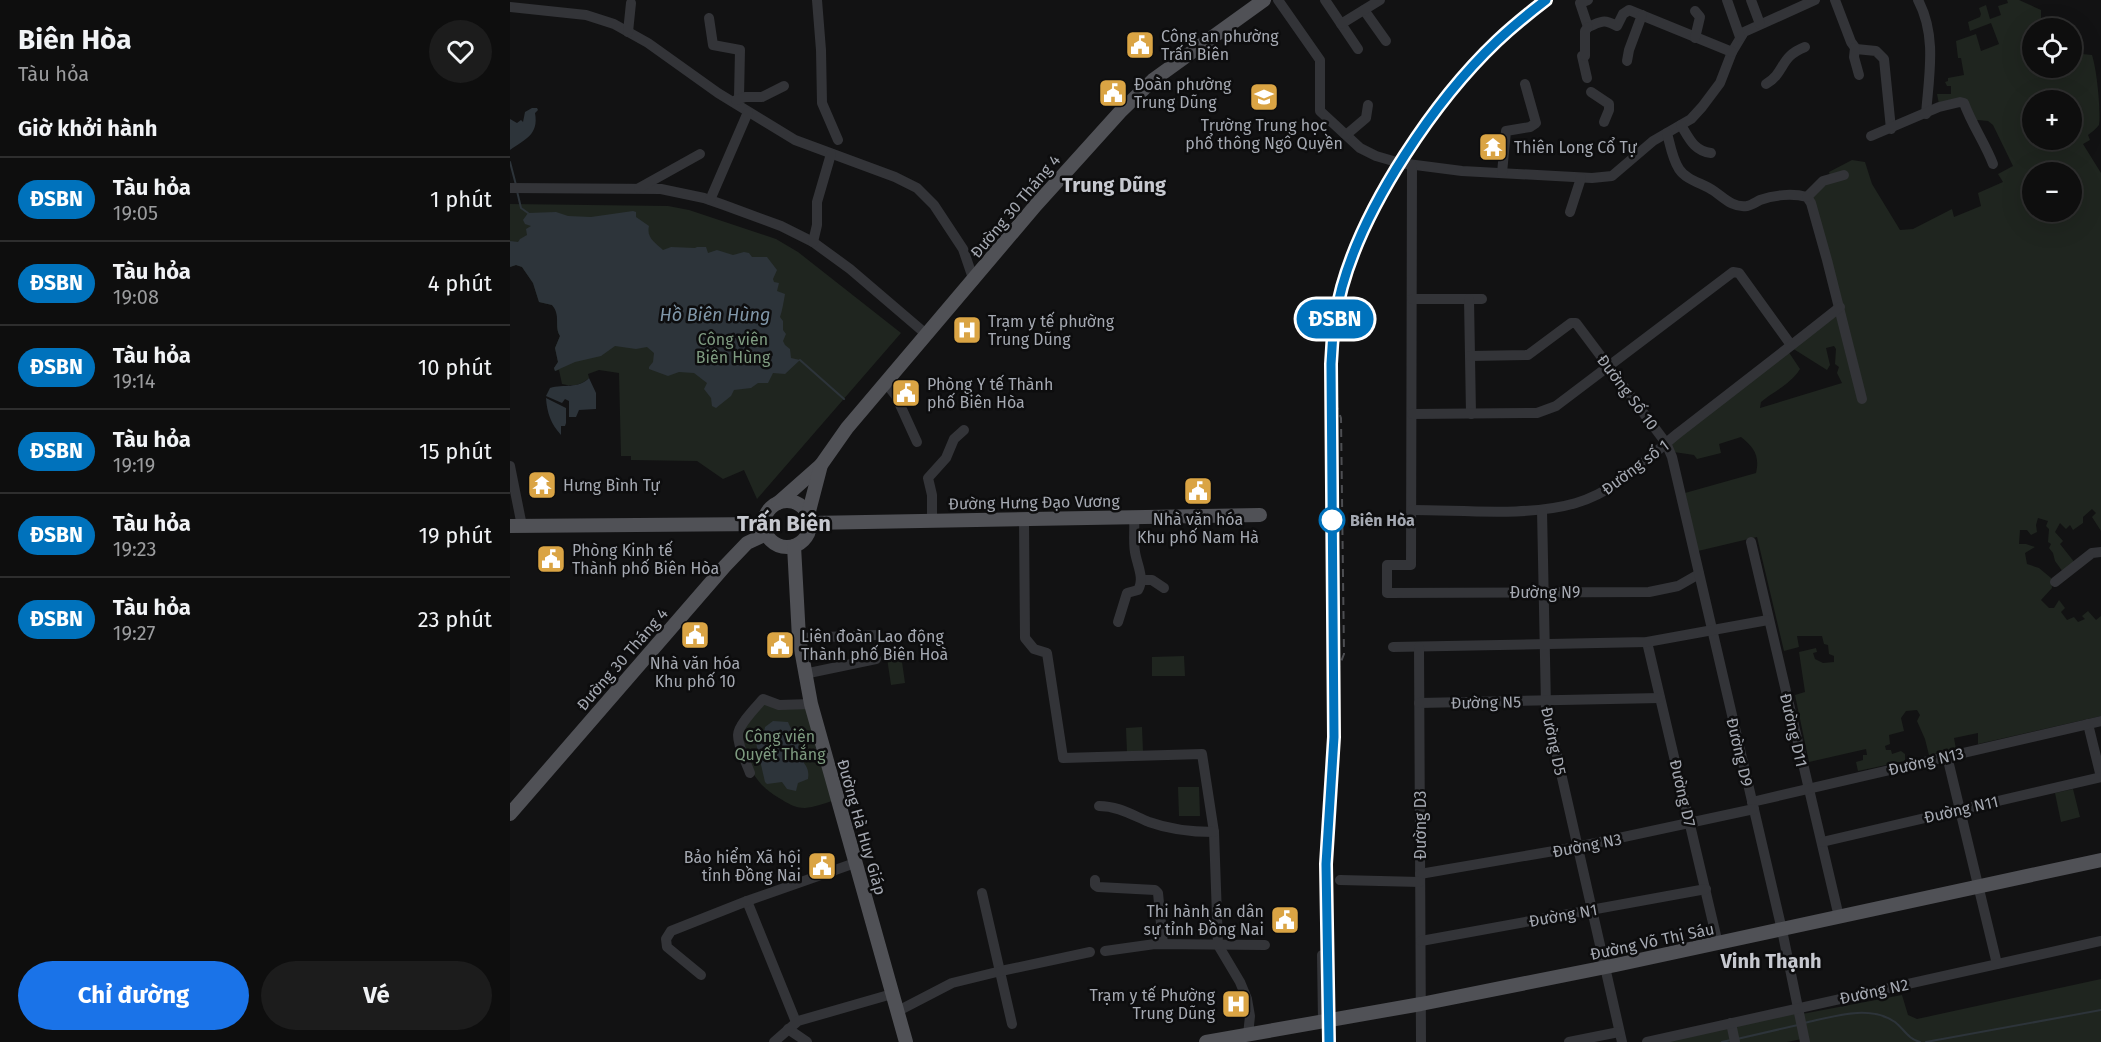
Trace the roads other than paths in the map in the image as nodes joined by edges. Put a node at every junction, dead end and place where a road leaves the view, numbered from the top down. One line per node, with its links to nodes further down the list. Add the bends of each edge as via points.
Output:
1 (817, 0): 48 (street, via 822,103)
2 (1264, 0): 63 (main road, Đường 30 Tháng 4, via 1144,87 1089,145)
3 (1278, 0): 46 (street, via 1320,60 1320,111)
4 (1325, 0): 20 (street)
5 (1380, 0): 15 (street)
6 (1588, 0): 22 (street, via 1580,3)
7 (1727, 0): 24 (street)
8 (1751, 0): 21 (street)
9 (1783, 0): 17 (street)
10 (1815, 0): 17 (street)
11 (1835, 0): 28 (street)
12 (1918, 0): 41 (street, via 1930,34)
13 (631, 3): 23 (street)
14 (510, 7): 23 (street, via 586,15)
15 (1364, 10): 20 (street); 26 (street)
16 (1695, 10): 25 (street, via 1700,17)
17 (1790, 11): 21 (street)
18 (1642, 15): 22 (street, via 1628,10 1617,26 1603,21); 25 (street); 31 (street)
19 (709, 18): 38 (street, via 713,45 740,50)
20 (1341, 24): 29 (street)
21 (1760, 24): 24 (street)
22 (1588, 27): 33 (street, via 1583,56)
23 (628, 32): 38 (street)
24 (1740, 37): 30 (street)
25 (1695, 38): 30 (street)
26 (1386, 41)
27 (1805, 47): 35 (street, via 1789,55 1774,79)
28 (1855, 48): 32 (street); 44 (street, via 1876,51 1884,59)
29 (1358, 50)
30 (1732, 52): 43 (street, via 1717,88)
31 (1627, 61)
32 (1859, 75)
33 (1587, 78)
34 (1525, 84): 54 (street, via 1536,123 1506,131)
35 (1766, 84)
36 (784, 86): 38 (street, via 762,97)
37 (1591, 93): 42 (street, via 1609,104)
38 (736, 100): 40 (street)
39 (1368, 105): 46 (street, via 1366,118)
40 (748, 112): 51 (street, via 795,140); 60 (street)
41 (1926, 114): 44 (street); 52 (street, via 1955,102 1964,104)
42 (1604, 122)
43 (1681, 125): 45 (street); 49 (street, via 1694,145)
44 (1891, 129): 47 (street)
45 (1667, 133): 56 (street, via 1645,146 1612,176); 59 (street, via 1681,171 1731,203 1748,206 1777,196)
46 (1346, 135): 53 (street, via 1371,153)
47 (1871, 136)
48 (838, 140)
49 (1710, 153)
50 (700, 154): 58 (street)
51 (831, 154): 62 (street, via 817,202); 63 (street, via 896,177 924,193 963,249)
52 (1993, 164)
53 (1412, 165): 54 (street); 64 (street)
54 (1502, 173): 56 (street)
55 (1844, 175): 59 (street, via 1823,181)
56 (1581, 178): 61 (street)
57 (514, 188): 58 (street)
58 (639, 188): 60 (street)
59 (1807, 196): 67 (street)
60 (710, 200): 62 (street)
61 (1570, 212)
62 (813, 242): 68 (street, via 850,268)
63 (974, 281): 68 (main road, Đường 30 Tháng 4)
64 (1412, 299): 65 (street); 74 (street)
65 (1469, 299): 66 (street); 70 (street)
66 (1482, 299)
67 (1840, 307): 69 (street, Đường số 1); 73 (street)
68 (926, 334): 72 (main road, Đường 30 Tháng 4)
69 (1791, 345): 71 (street, via 1739,273 1733,272); 78 (street, Đường số 1)
70 (1470, 356): 71 (street, Đường Số 10, via 1527,354 1576,323); 75 (street)
71 (1609, 367): 75 (street, via 1549,410); 78 (street, Đường Số 10)
72 (885, 382): 77 (street, via 896,396); 79 (main road, Đường 30 Tháng 4)
73 (1862, 399)
74 (1412, 414): 75 (street); 82 (street)
75 (1471, 414)
76 (964, 430): 88 (street, via 928,478)
77 (917, 442)
78 (1666, 443): 83 (street, Đường số 1, via 1622,481 1598,495); 94 (street, Đường Số 10)
79 (821, 465): 81 (main road, Đường 30 Tháng 4); 86 (main road, Đường 30 Tháng 4)
80 (510, 466): 89 (street)
81 (778, 503): 86 (main road, via 796,503); 90 (main road, via 768,512)
82 (1412, 510): 83 (street, Đường số 1); 98 (street, Đường N9, via 1411,565 1387,565 1387,592)
83 (1542, 510): 98 (street, Đường D5)
84 (1260, 515): 85 (main road, Đường Hưng Đạo Vương)
85 (1134, 517): 87 (main road, Đường Hưng Đạo Vương); 95 (street)
86 (809, 519): 88 (main road, Đường Hưng Đạo Vương); 92 (main road, via 806,537)
87 (1024, 519): 88 (main road, Đường Hưng Đạo Vương); 125 (street, via 1025,638 1034,649 1047,653 1063,758 1202,754)
88 (932, 520)
89 (516, 526): 90 (main road)
90 (765, 529): 92 (main road, via 776,544); 123 (main road, Đường 30 Tháng 4, via 732,559)
91 (1751, 542): 99 (street, Đường D11)
92 (794, 546): 103 (main road, Đường Hà Huy Giáp)
93 (2101, 552): 96 (street, via 2092,553)
94 (1699, 574): 98 (street, Đường N9, via 1678,586 1649,592); 101 (street, Đường D9)
95 (1141, 580): 97 (street, via 1152,580); 100 (street, via 1140,589 1127,593)
96 (2055, 582)
97 (1164, 588)
98 (1543, 591): 105 (street, Đường D5)
99 (1768, 620): 101 (street); 119 (street, Đường D11)
100 (1118, 622)
101 (1712, 631): 104 (street); 120 (street, Đường D9)
102 (877, 635): 103 (street)
103 (799, 638): 109 (main road, Đường Hà Huy Giáp)
104 (1647, 642): 105 (street); 110 (street, Đường D7)
105 (1544, 645): 106 (street); 111 (street, Đường D5)
106 (1419, 646): 107 (street); 112 (street, Đường D3)
107 (1393, 647)
108 (876, 659): 109 (street)
109 (804, 674): 113 (main road, Đường Hà Huy Giáp)
110 (1660, 698): 111 (street, Đường N5); 124 (street, Đường D7)
111 (1546, 700): 112 (street, Đường N5); 127 (street, Đường D5)
112 (1419, 703): 130 (street, Đường D3)
113 (811, 704): 117 (street, via 779,705 763,699 756,706 738,734); 129 (main road, Đường Hà Huy Giáp)
114 (2101, 721): 115 (street, Đường N13)
115 (2088, 724): 116 (street, Đường N13); 118 (street)
116 (1947, 756): 119 (street, Đường N13); 122 (street)
117 (750, 773)
118 (2101, 777): 122 (street, Đường N11)
119 (1808, 789): 120 (street, Đường N13); 126 (street, Đường D11)
120 (1753, 805): 124 (street, Đường N3); 139 (street, Đường D9)
121 (1099, 806): 125 (street, via 1113,806 1178,830)
122 (1960, 809): 126 (street, Đường N11); 133 (street)
123 (510, 814)
124 (1690, 824): 127 (street, Đường N3); 134 (street, Đường D7)
125 (1214, 832): 144 (street)
126 (1821, 842): 138 (street, Đường D11)
127 (1577, 848): 130 (street, Đường N3); 137 (street, Đường D5)
128 (2101, 860): 133 (main road, Đường Võ Thị Sáu)
129 (855, 863): 136 (street); 153 (main road, Đường Hà Huy Giáp)
130 (1420, 878): 132 (street, Đường N3); 140 (street, Đường D3)
131 (1095, 880): 142 (street, via 1098,887 1155,890)
132 (1340, 880)
133 (1978, 886): 138 (main road, Đường Võ Thị Sáu); 149 (street)
134 (1706, 890): 137 (street, Đường N1); 143 (street, Đường D7)
135 (982, 893): 151 (street)
136 (747, 901): 152 (street, via 668,935 670,951); 159 (street)
137 (1591, 910): 140 (street, Đường N1); 150 (street, Đường D5)
138 (1839, 917): 139 (main road, Đường Võ Thị Sáu)
139 (1782, 930): 143 (main road, Đường Võ Thị Sáu); 156 (street, Đường D9)
140 (1421, 940): 154 (street, Đường D3)
141 (2101, 941): 149 (street, Đường N2)
142 (1163, 944): 144 (street); 146 (street)
143 (1718, 944): 150 (main road, Đường Võ Thị Sáu)
144 (1218, 945): 145 (street); 163 (street, via 1247,999 1250,1016)
145 (1265, 945)
146 (1105, 951)
147 (1090, 952): 151 (street)
148 (1322, 955): 157 (street)
149 (1997, 964): 156 (street, Đường N2)
150 (1604, 968): 154 (main road, Đường Võ Thị Sáu); 161 (street, Đường D5)
151 (1001, 971): 155 (street, via 952,983); 158 (street)
152 (701, 975)
153 (892, 994): 155 (main road, Đường Hà Huy Giáp); 159 (street)
154 (1421, 1004): 157 (main road, Đường Võ Thị Sáu); 168 (street, Đường D3)
155 (898, 1011): 166 (main road, Đường Hà Huy Giáp)
156 (1799, 1013): 160 (street, Đường N2); 162 (street, Đường D9)
157 (1323, 1021): 163 (main road, Đường Võ Thị Sáu)
158 (1012, 1024)
159 (792, 1025): 164 (street); 165 (street)
160 (1733, 1033): 170 (street, Đường N2)
161 (1620, 1037): 169 (street)
162 (1804, 1038)
163 (1239, 1039): 167 (main road, Đường Võ Thị Sáu)
164 (774, 1042)
165 (807, 1042)
166 (906, 1042)
167 (1206, 1042)
168 (1421, 1042)
169 (1569, 1042)
170 (1647, 1042)

